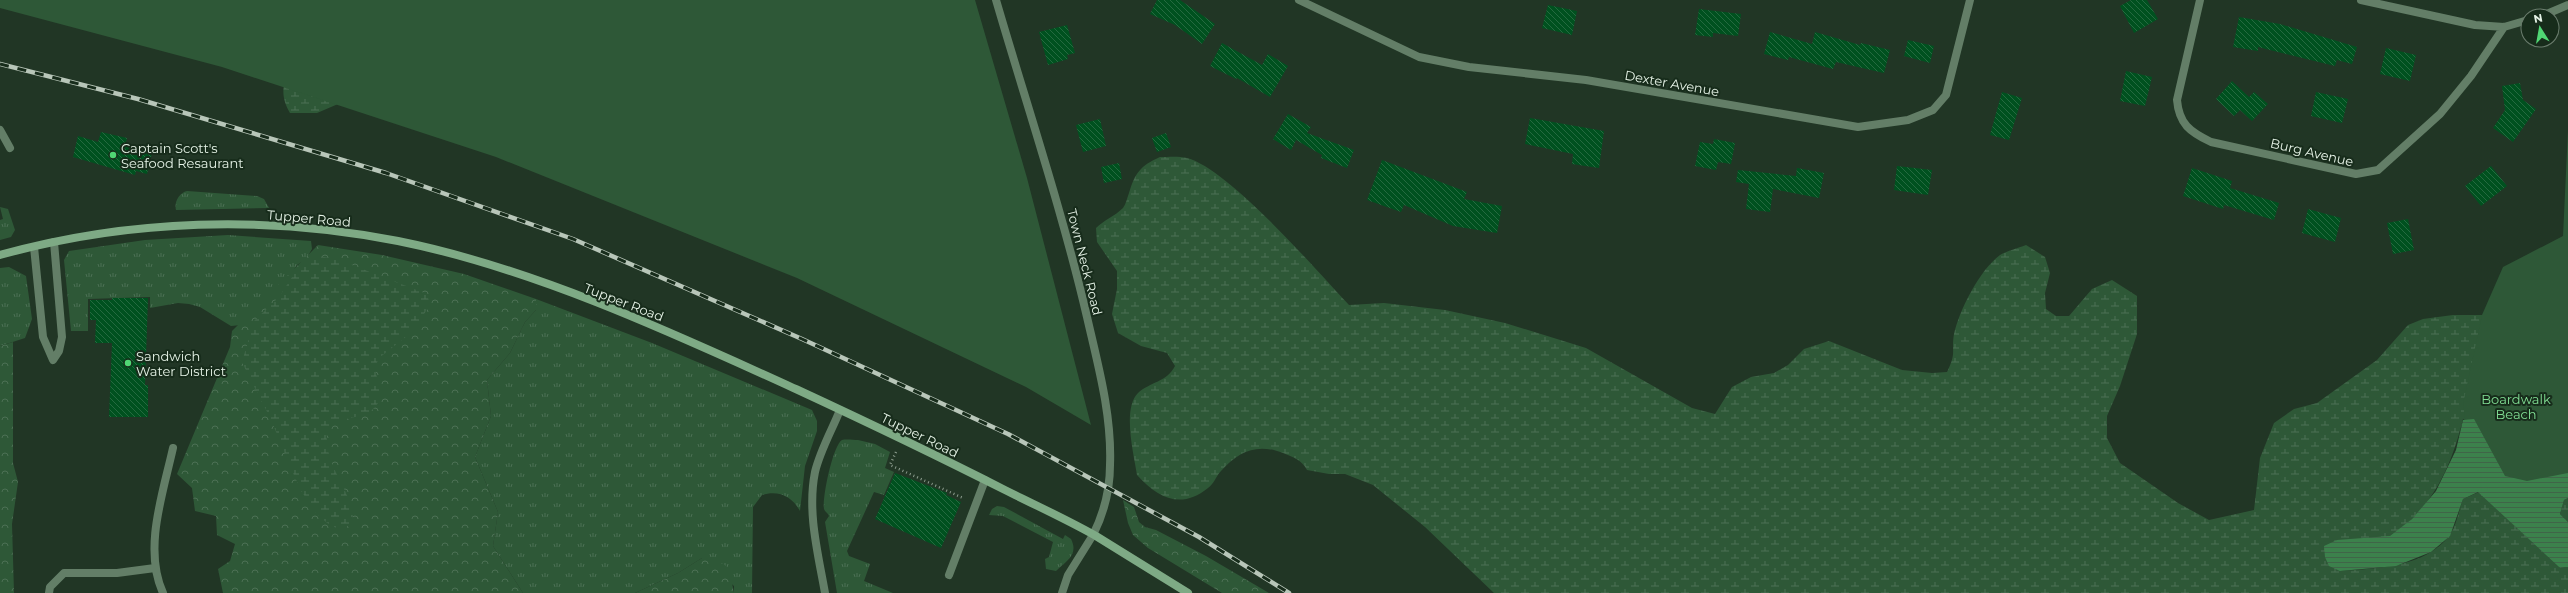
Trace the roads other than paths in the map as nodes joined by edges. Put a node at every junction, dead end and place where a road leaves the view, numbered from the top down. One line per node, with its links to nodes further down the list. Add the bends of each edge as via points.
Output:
1 (996, 0): 16 (street, Town Neck Road, via 1071,250 1102,381 1110,465 1107,498)
2 (1299, 0): 3 (street, Dexter Avenue, via 1419,58 1469,67 1586,80 1858,126 1908,120 1932,110 1946,95)
3 (1970, 0)
4 (2200, 0): 7 (street, Burg Avenue, via 2177,100 2178,114 2184,126 2195,135 2211,142 2356,174 2378,170 2440,114 2471,76)
5 (2361, 0): 7 (street, via 2475,25)
6 (2520, 22): 7 (street)
7 (2504, 27)
8 (0, 130): 9 (street)
9 (10, 148)
10 (54, 242): 11 (main road, Tupper Road); 11 (street, via 62,336 59,351 53,360 43,337); 13 (main road, Tupper Road, via 124,231 215,225 328,230 400,242 506,270 636,319)
11 (34, 247): 12 (main road, Tupper Road)
12 (0, 256)
13 (840, 410): 15 (main road, Tupper Road); 21 (street, via 821,454 812,491 812,518)
14 (173, 448): 17 (street, via 161,501)
15 (985, 480): 16 (main road, Tupper Road); 18 (street)
16 (1093, 535): 22 (street, Town Neck Road, via 1068,576); 23 (main road, Tupper Road)
17 (155, 568): 19 (street, via 117,573 64,573 50,587); 20 (street)
18 (949, 575)
19 (50, 593)
20 (163, 593)
21 (825, 593)
22 (1062, 593)
23 (1188, 593)

